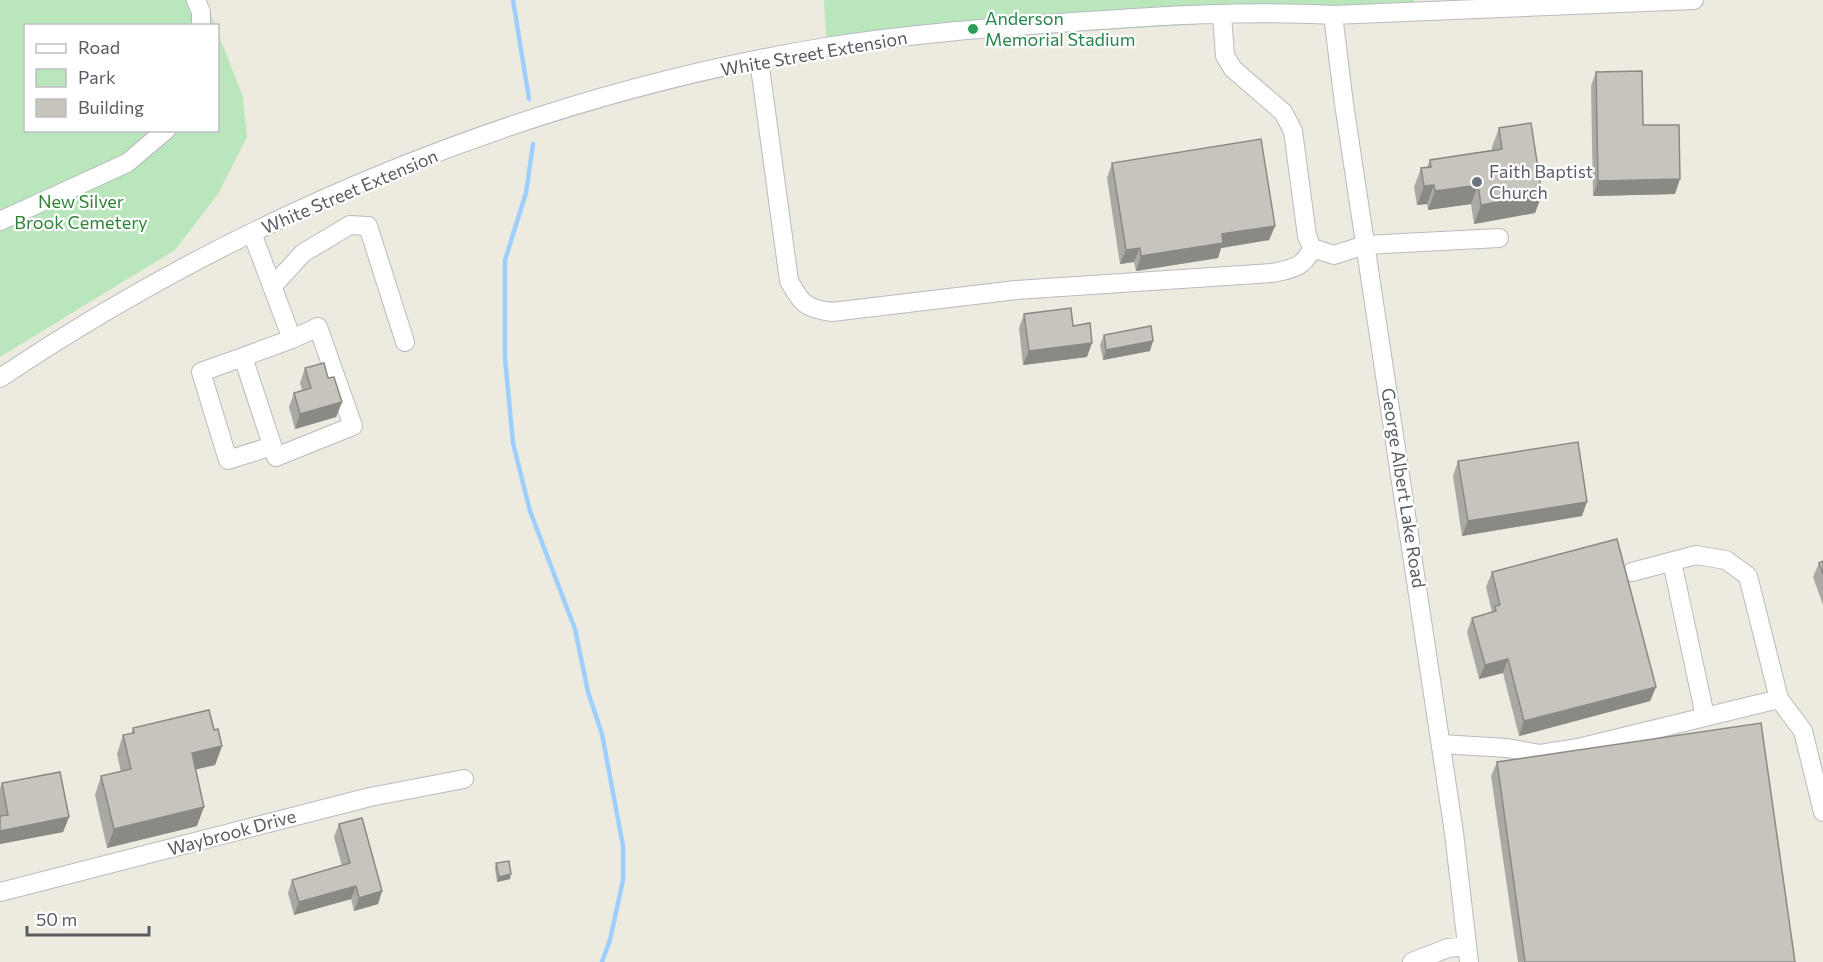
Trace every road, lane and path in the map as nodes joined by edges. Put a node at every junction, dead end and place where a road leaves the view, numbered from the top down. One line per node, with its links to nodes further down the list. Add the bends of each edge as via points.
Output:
1 (196, 0): 7 (street)
2 (1694, 0): 3 (street, White Street Extension)
3 (1366, 7): 6 (street, White Street Extension)
4 (1175, 9): 5 (street, White Street Extension); 8 (street, White Street Extension, via 827,47)
5 (1222, 15): 6 (street, White Street Extension); 14 (street, via 1225,56 1233,69 1283,112 1293,131 1307,236)
6 (1333, 15): 13 (street, George Albert Lake Road)
7 (201, 24)
8 (759, 60): 11 (street, White Street Extension, via 530,121 374,179); 14 (street, via 789,281 799,300 814,309 832,312 1016,290 1272,273 1298,268 1308,259)
9 (164, 132): 10 (street, via 127,163)
10 (0, 221)
11 (252, 233): 15 (street); 19 (street, White Street Extension, via 148,287)
12 (1499, 238): 13 (street)
13 (1365, 245): 14 (street, via 1334,255); 25 (street, George Albert Lake Road)
14 (1312, 248)
15 (272, 287): 16 (street); 17 (street, via 303,253 350,225 368,226)
16 (292, 339): 18 (street); 20 (street, via 318,327 353,426 276,457)
17 (405, 342)
18 (243, 357): 20 (street); 20 (street, via 201,372 228,460)
19 (0, 378)
20 (272, 446)
21 (1672, 562): 22 (street); 23 (street, via 1696,555 1726,560 1748,576); 24 (street)
22 (1632, 572)
23 (1779, 699): 24 (street); 27 (street, via 1803,731)
24 (1705, 716): 25 (street, via 1540,754)
25 (1441, 744): 29 (street, George Albert Lake Road)
26 (464, 779): 28 (street, Waybrook Drive, via 370,797)
27 (1823, 813)
28 (0, 892)
29 (1468, 954): 30 (street, via 1448,948)
30 (1412, 962)

